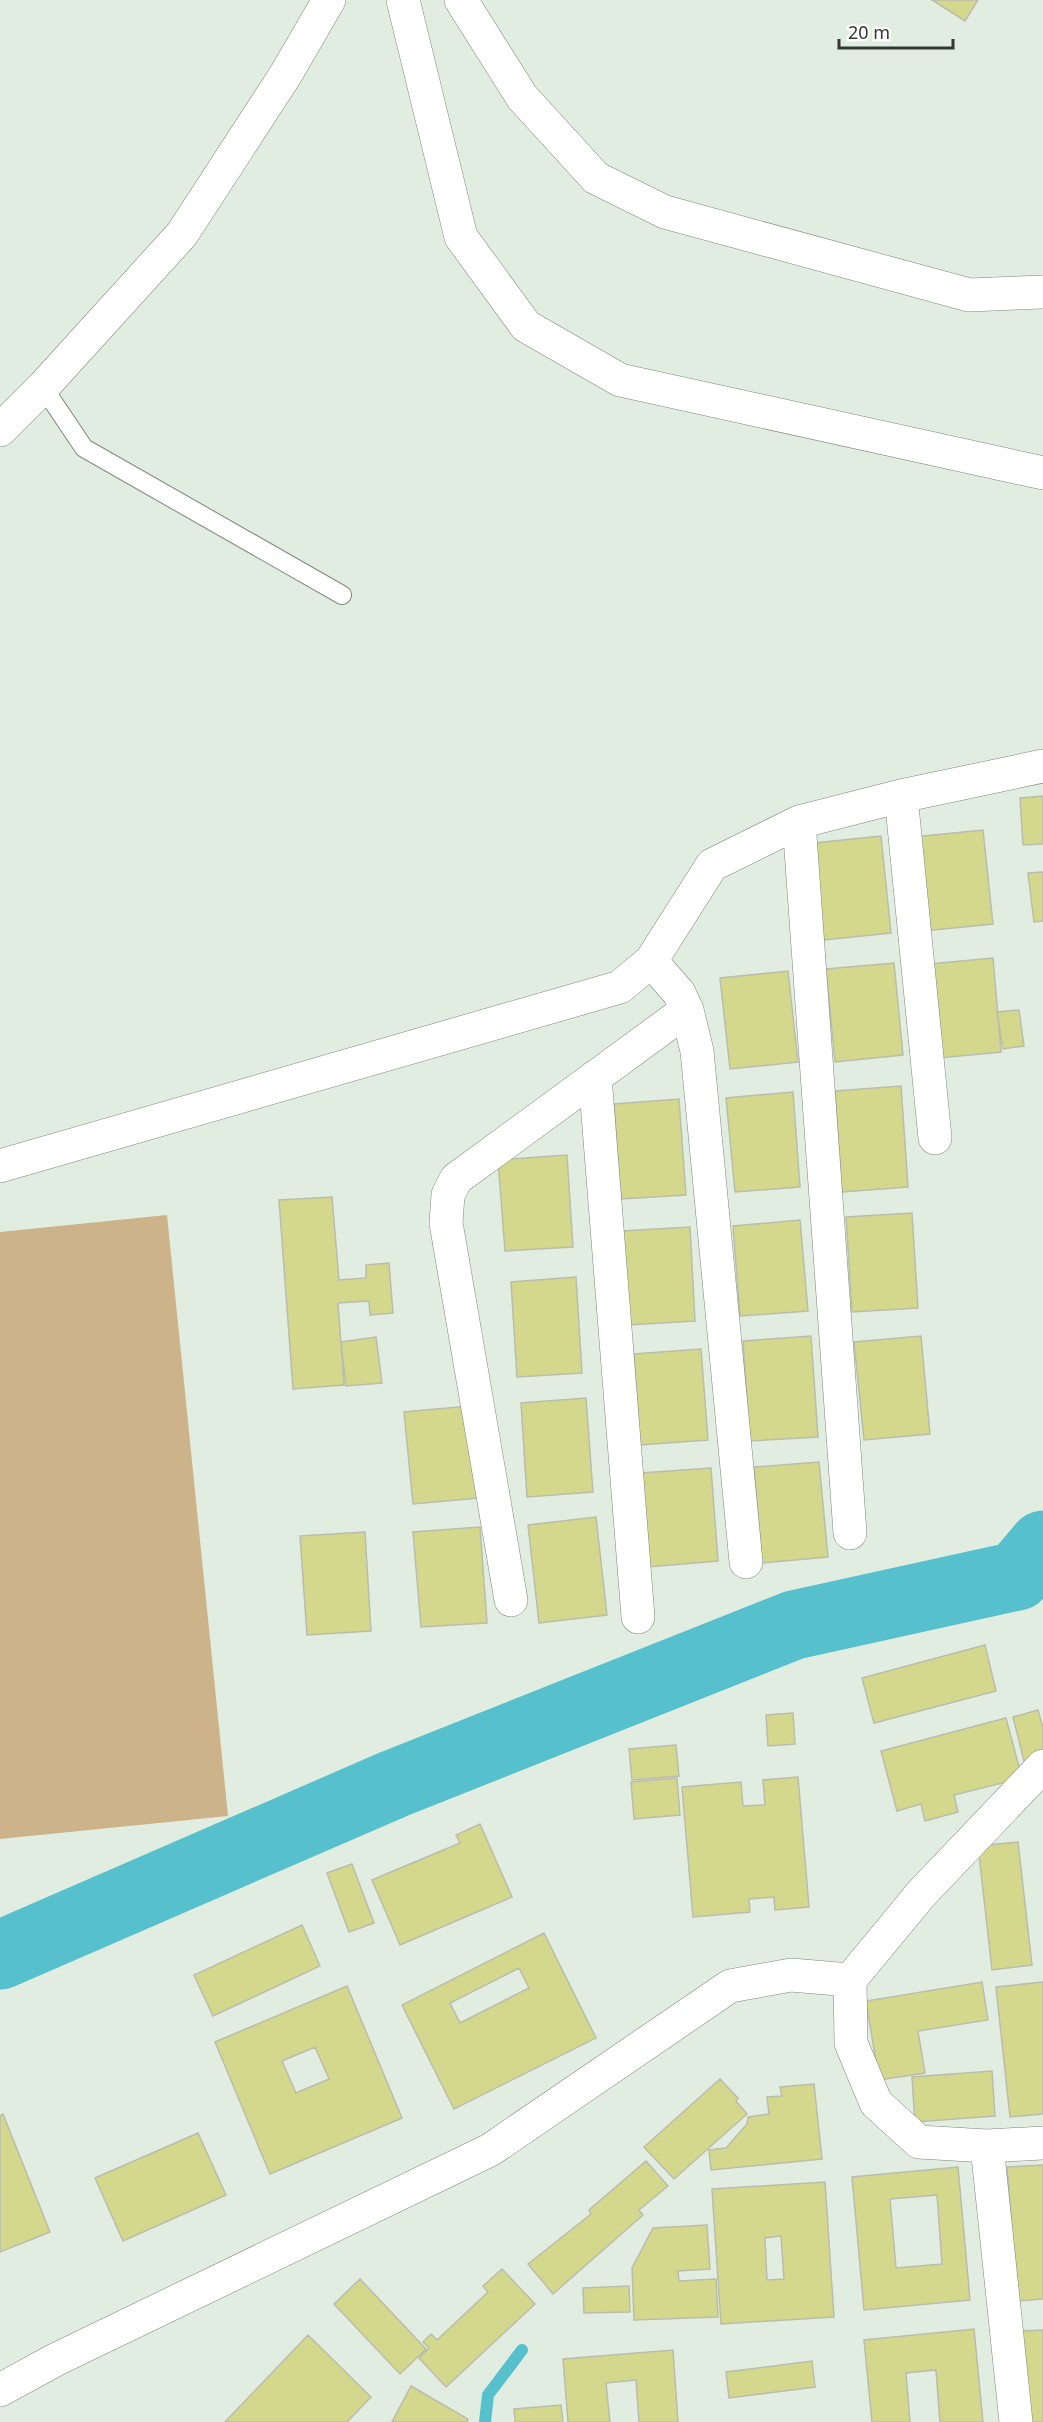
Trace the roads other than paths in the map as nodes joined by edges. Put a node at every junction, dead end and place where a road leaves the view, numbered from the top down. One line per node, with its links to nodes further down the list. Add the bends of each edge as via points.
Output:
1 (329, 0): 5 (street, via 182,234)
2 (403, 0): 8 (street, via 460,237 526,327 620,380)
3 (461, 0): 4 (street, via 522,97 596,178 664,212 969,295)
4 (1043, 292)
5 (43, 387): 6 (street); 7 (street); 9 (lane, via 84,447)
6 (0, 405)
7 (0, 430)
8 (1043, 473)
9 (342, 595)
10 (1043, 766): 11 (street)
11 (901, 796): 12 (street); 16 (street)
12 (799, 822): 13 (street, via 712,865); 18 (street)
13 (651, 961): 14 (street, via 679,993); 17 (street, via 620,987)
14 (687, 1011): 15 (street); 19 (street, via 697,1051)
15 (595, 1077): 20 (street, via 456,1179 448,1195 446,1223); 21 (street)
16 (935, 1138)
17 (0, 1166)
18 (850, 1533)
19 (746, 1562)
20 (511, 1600)
21 (638, 1617)
22 (1043, 1766): 23 (street, via 921,1894)
23 (850, 1980): 25 (street, via 851,2043 876,2103 919,2142); 26 (street, via 791,1975 730,1986 490,2150)
24 (1043, 2143): 25 (street)
25 (987, 2146): 27 (street)
26 (0, 2390)
27 (1016, 2422)

